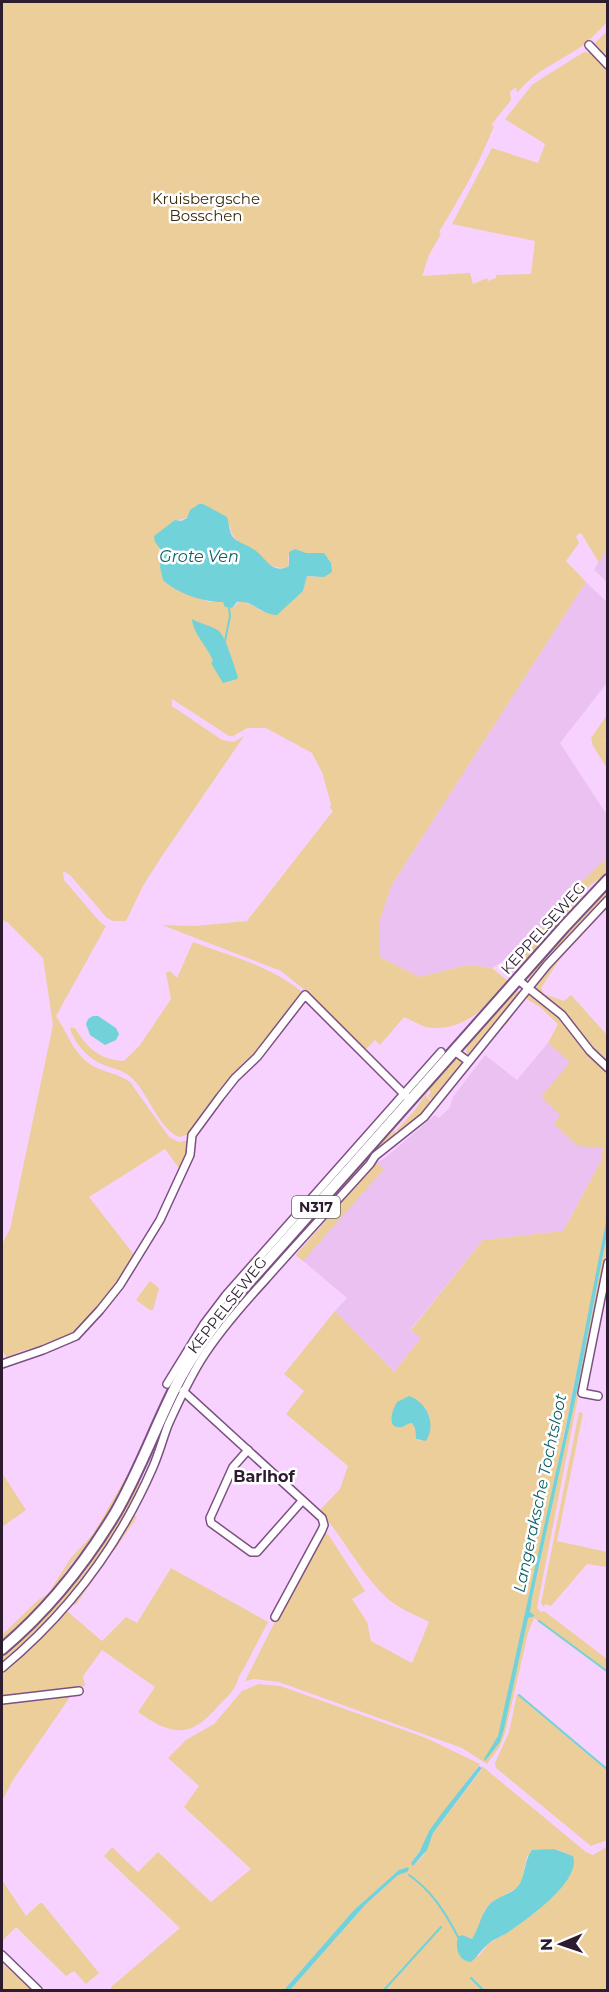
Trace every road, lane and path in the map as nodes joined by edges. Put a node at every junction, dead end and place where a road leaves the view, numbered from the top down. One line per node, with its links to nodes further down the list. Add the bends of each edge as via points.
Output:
1 (589, 45): 2 (street)
2 (608, 64)
3 (608, 880): 5 (main road, KEPPELSEWEG / N317)
4 (608, 900): 6 (street, KEPPELSEWEG)
5 (517, 979): 6 (street); 7 (main road, KEPPELSEWEG / N317)
6 (528, 990): 9 (street, KEPPELSEWEG); 10 (street, via 562,1016)
7 (454, 1051): 9 (street); 11 (main road, KEPPELSEWEG / N317)
8 (441, 1052): 11 (street, KEPPELSEWEG)
9 (468, 1061): 14 (street, KEPPELSEWEG, via 424,1117 375,1156 301,1238)
10 (608, 1068)
11 (407, 1097): 13 (street, via 305,995 192,1135 190,1155 160,1220 100,1310 76,1336); 14 (main road, KEPPELSEWEG / N317, via 213,1319)
12 (608, 1263): 15 (street, via 582,1393)
13 (2, 1364)
14 (176, 1388): 16 (street); 17 (main road, KEPPELSEWEG / N317); 18 (street, KEPPELSEWEG, via 169,1424)
15 (598, 1396)
16 (248, 1450): 19 (street); 19 (street, via 233,1467 211,1523 251,1552 257,1552)
17 (134, 1476): 18 (street); 21 (main road, KEPPELSEWEG / N317, via 106,1527 76,1569)
18 (145, 1482): 22 (street, KEPPELSEWEG, via 121,1529 65,1607)
19 (302, 1501): 20 (street, via 322,1518 324,1525)
20 (275, 1617)
21 (2, 1649)
22 (2, 1668)
23 (79, 1691): 24 (street)
24 (2, 1700)
25 (2, 1955): 26 (street)
26 (38, 1990)

